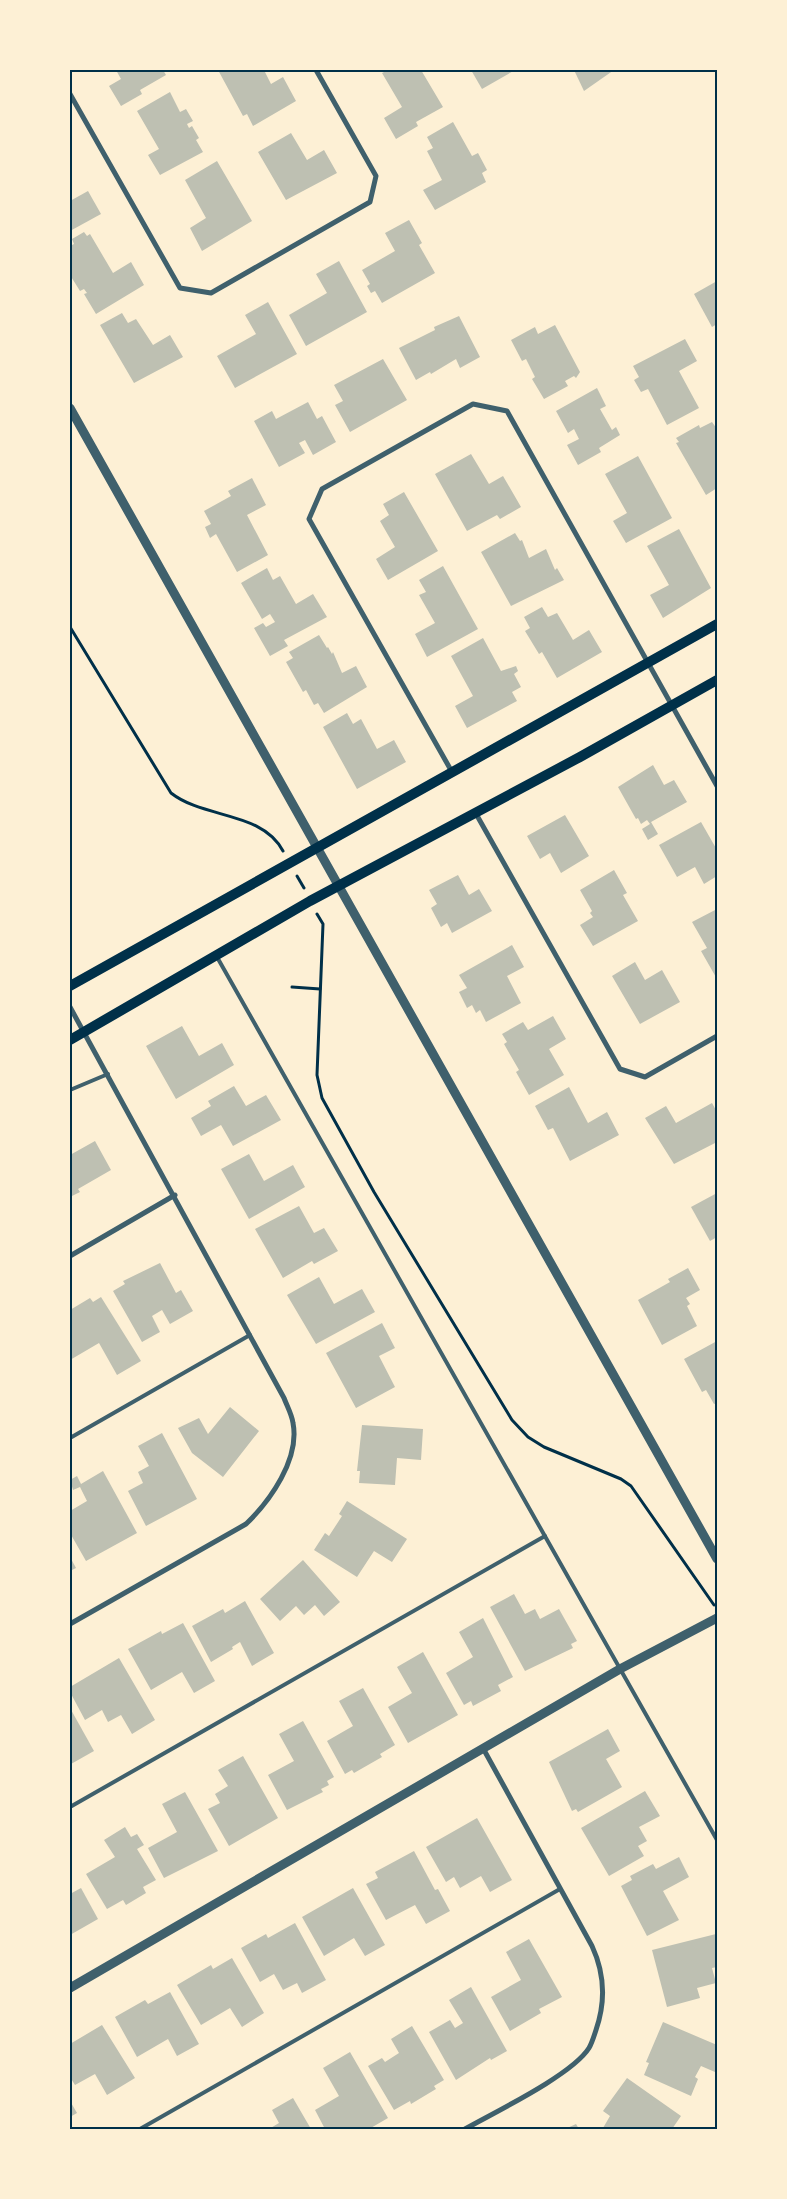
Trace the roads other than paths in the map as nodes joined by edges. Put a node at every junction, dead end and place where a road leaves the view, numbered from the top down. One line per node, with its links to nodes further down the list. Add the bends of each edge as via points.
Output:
1 (316, 70): 2 (street, via 376,176 370,202 211,293 180,288)
2 (70, 94)
3 (70, 408): 11 (street)
4 (717, 624): 5 (main road)
5 (648, 662): 7 (street); 8 (main road); 8 (street, via 507,411 473,404 464,408 322,489 309,519)
6 (717, 680): 7 (main road)
7 (672, 705): 9 (street); 10 (main road)
8 (452, 772): 11 (main road)
9 (717, 786)
10 (475, 812): 12 (main road); 17 (street, via 620,1069 645,1076)
11 (317, 848): 12 (street); 14 (main road)
12 (338, 886): 13 (main road); 26 (street)
13 (216, 955): 16 (main road); 25 (lane)
14 (70, 986)
15 (70, 1007): 16 (street)
16 (84, 1032): 18 (main road); 19 (street)
17 (717, 1036)
18 (70, 1040)
19 (108, 1074): 20 (lane); 21 (street)
20 (70, 1090)
21 (175, 1195): 22 (street); 23 (street)
22 (70, 1256)
23 (250, 1335): 24 (lane); 28 (street, via 284,1398 294,1424 292,1449 282,1478 263,1508 246,1524)
24 (70, 1438)
25 (545, 1536): 29 (lane); 31 (lane)
26 (717, 1558)
27 (717, 1618): 29 (street)
28 (70, 1624)
29 (620, 1669): 30 (street); 32 (lane)
30 (484, 1750): 33 (street); 34 (street)
31 (70, 1806)
32 (717, 1840)
33 (560, 1889): 35 (lane); 36 (street, via 600,1964 604,1992 601,2016 589,2048 572,2066)
34 (70, 1988)
35 (140, 2129)
36 (465, 2129)

